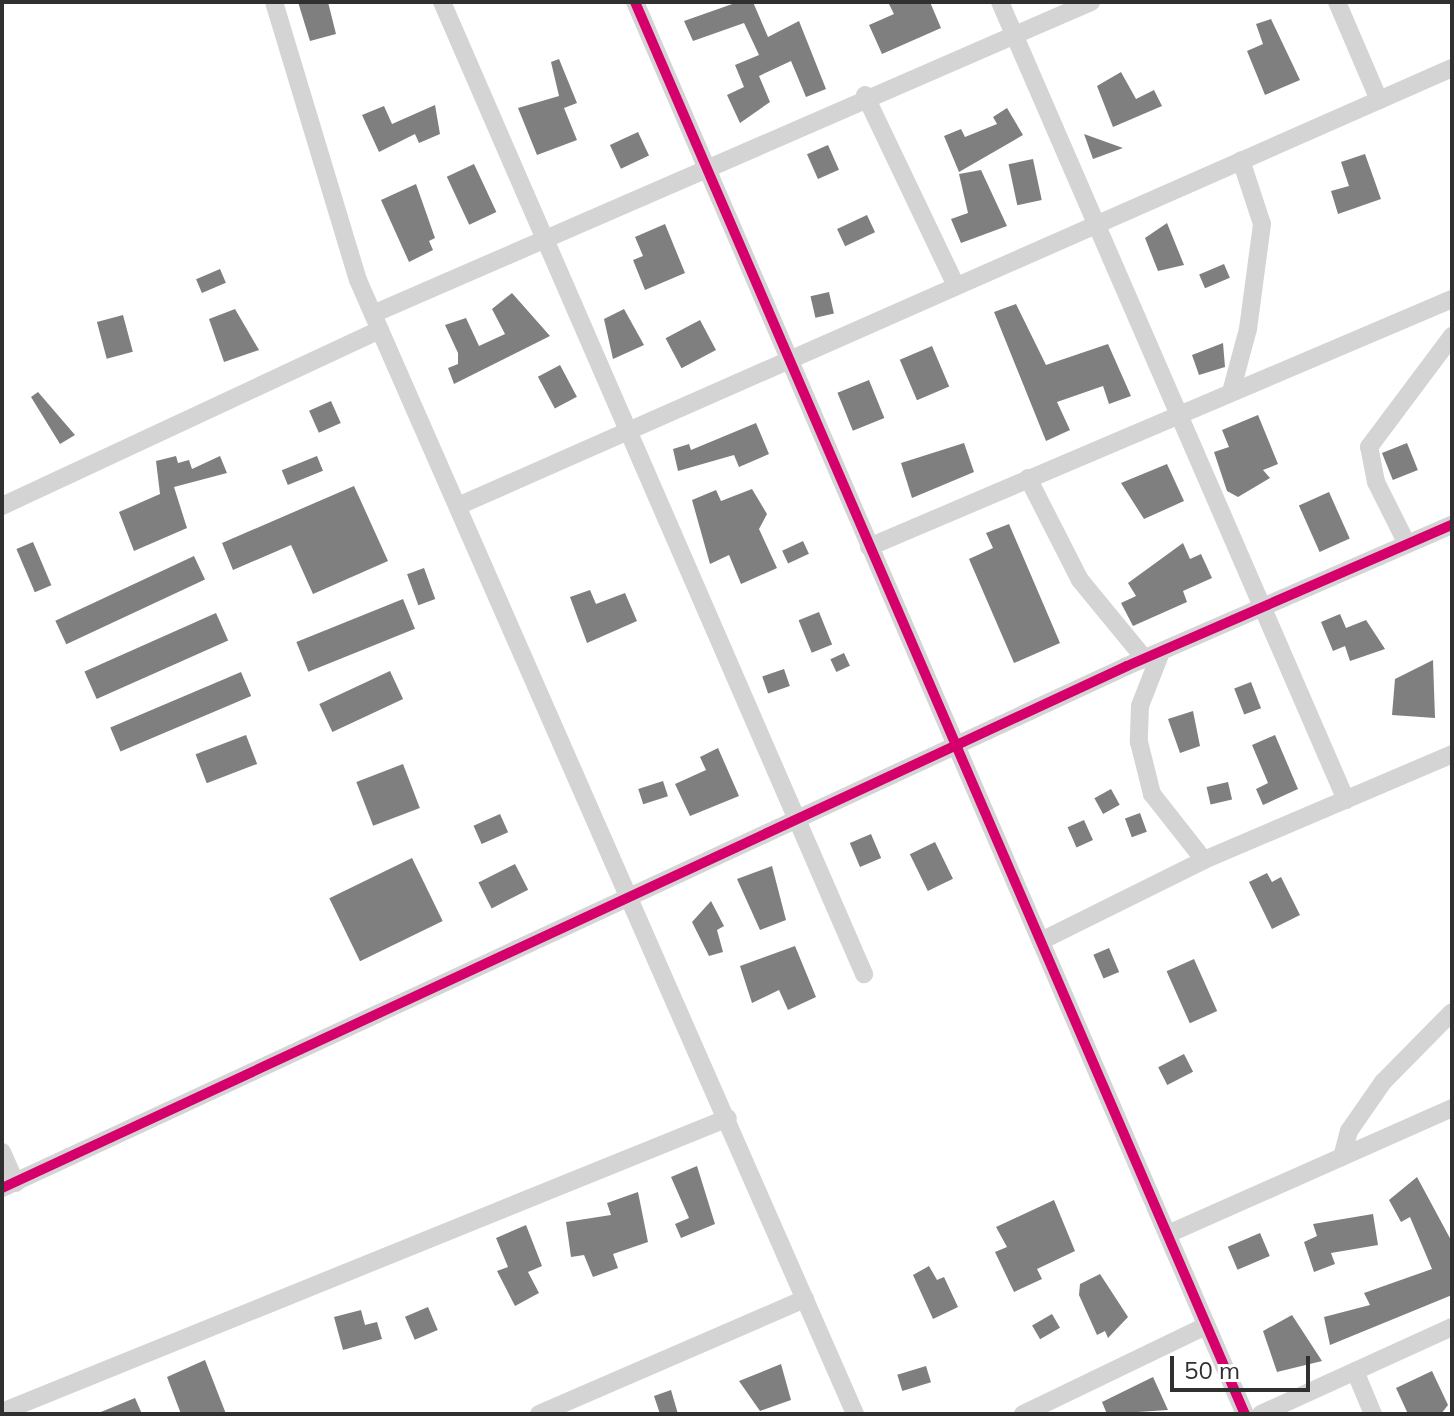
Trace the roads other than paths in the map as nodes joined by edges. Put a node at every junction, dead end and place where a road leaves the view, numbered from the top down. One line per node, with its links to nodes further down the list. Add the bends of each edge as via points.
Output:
1 (274, 2): 17 (street, via 311,112 341,241)
2 (442, 2): 14 (street)
3 (635, 2): 12 (street)
4 (1000, 2): 7 (street)
5 (1091, 2): 7 (street)
6 (1337, 2): 10 (street)
7 (1013, 31): 9 (street); 13 (street)
8 (1452, 68): 10 (street)
9 (865, 95): 12 (street); 15 (street)
10 (1379, 100): 11 (street)
11 (1241, 160): 13 (street); 20 (street, via 1262,224 1248,329)
12 (706, 165): 14 (street); 19 (street)
13 (1096, 223): 15 (street); 21 (street)
14 (546, 237): 17 (street); 22 (street)
15 (955, 284): 19 (street)
16 (1452, 299): 20 (street)
17 (376, 322): 24 (street); 25 (street)
18 (1452, 336): 27 (street, via 1369,447 1376,482)
19 (789, 358): 22 (street); 28 (street)
20 (1231, 392): 21 (street)
21 (1177, 415): 23 (street); 29 (street)
22 (630, 430): 25 (street); 34 (street)
23 (1028, 478): 28 (street); 30 (street, via 1080,580)
24 (2, 506)
25 (458, 506): 36 (street)
26 (1452, 525): 27 (street)
27 (1407, 544): 29 (street)
28 (869, 547): 31 (street)
29 (1262, 607): 30 (street); 33 (street)
30 (1153, 655): 31 (street); 35 (street, via 1140,706 1139,742 1152,794)
31 (957, 750): 34 (street); 37 (street)
32 (1452, 754): 33 (street)
33 (1346, 800): 35 (street)
34 (800, 821): 36 (street); 38 (street)
35 (1204, 860): 37 (street)
36 (624, 901): 41 (street); 44 (street)
37 (1041, 941): 45 (street)
38 (864, 974)
39 (1452, 1012): 43 (street, via 1376,1092 1349,1131)
40 (1452, 1108): 43 (street)
41 (728, 1118): 46 (street); 50 (street)
42 (2, 1152): 44 (street)
43 (1342, 1157): 45 (street)
44 (9, 1185)
45 (1168, 1234): 47 (street)
46 (805, 1299): 51 (street); 52 (street)
47 (1206, 1326): 53 (street); 54 (street)
48 (1452, 1327): 49 (street)
49 (1355, 1371): 55 (street); 56 (street)
50 (2, 1412)
51 (539, 1414)
52 (855, 1414)
53 (1023, 1414)
54 (1245, 1414)
55 (1261, 1414)
56 (1373, 1414)

